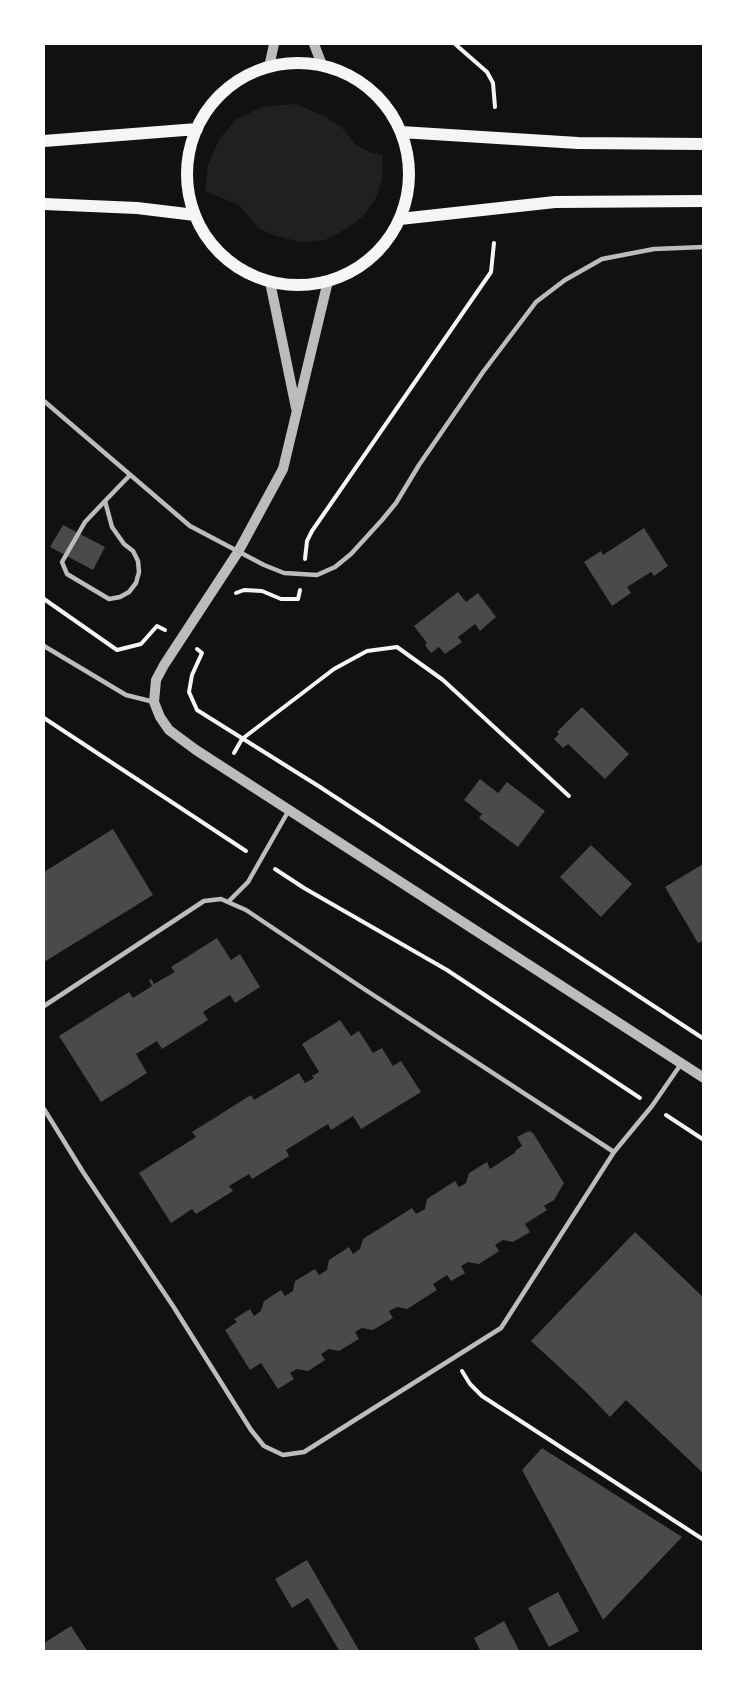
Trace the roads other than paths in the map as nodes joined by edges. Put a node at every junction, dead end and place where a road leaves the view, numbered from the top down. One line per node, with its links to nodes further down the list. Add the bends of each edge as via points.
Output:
1 (274, 44): 4 (street)
2 (314, 44): 3 (street)
3 (322, 65): 4 (main road); 6 (main road, via 347,74 369,89 388,108)
4 (268, 67): 5 (main road, via 225,90)
5 (196, 129): 7 (main road); 11 (main road, via 188,157 188,186)
6 (401, 132): 8 (main road, via 578,143); 12 (main road, via 409,160 408,190)
7 (44, 141)
8 (704, 144)
9 (704, 201): 12 (main road, via 555,202)
10 (44, 204): 11 (main road)
11 (195, 214): 15 (main road, via 212,245 238,268)
12 (400, 219): 14 (main road, via 382,247 358,268)
13 (704, 247): 20 (lane, via 654,249 602,259 536,302 418,465 396,503 369,537 335,567 316,575 284,573)
14 (328, 281): 15 (main road, via 300,285); 17 (street)
15 (270, 282): 17 (street)
16 (44, 401): 18 (lane)
17 (296, 411): 20 (street, via 283,469)
18 (130, 475): 19 (lane); 20 (lane, via 190,526)
19 (105, 501): 19 (lane, via 85,522 62,562 67,574 109,599 129,592 139,573 133,551 112,527)
20 (238, 552): 22 (street, via 156,680)
21 (44, 646): 22 (lane, via 126,695)
22 (154, 702): 23 (street, via 169,730)
23 (289, 810): 24 (lane, via 248,882); 26 (street)
24 (228, 902): 25 (lane, via 204,901); 29 (lane, via 246,910)
25 (44, 1006)
26 (681, 1064): 27 (street); 29 (lane)
27 (704, 1078)
28 (44, 1109): 29 (lane, via 251,1430 264,1446 283,1455 304,1452 501,1328)
29 (614, 1152)

